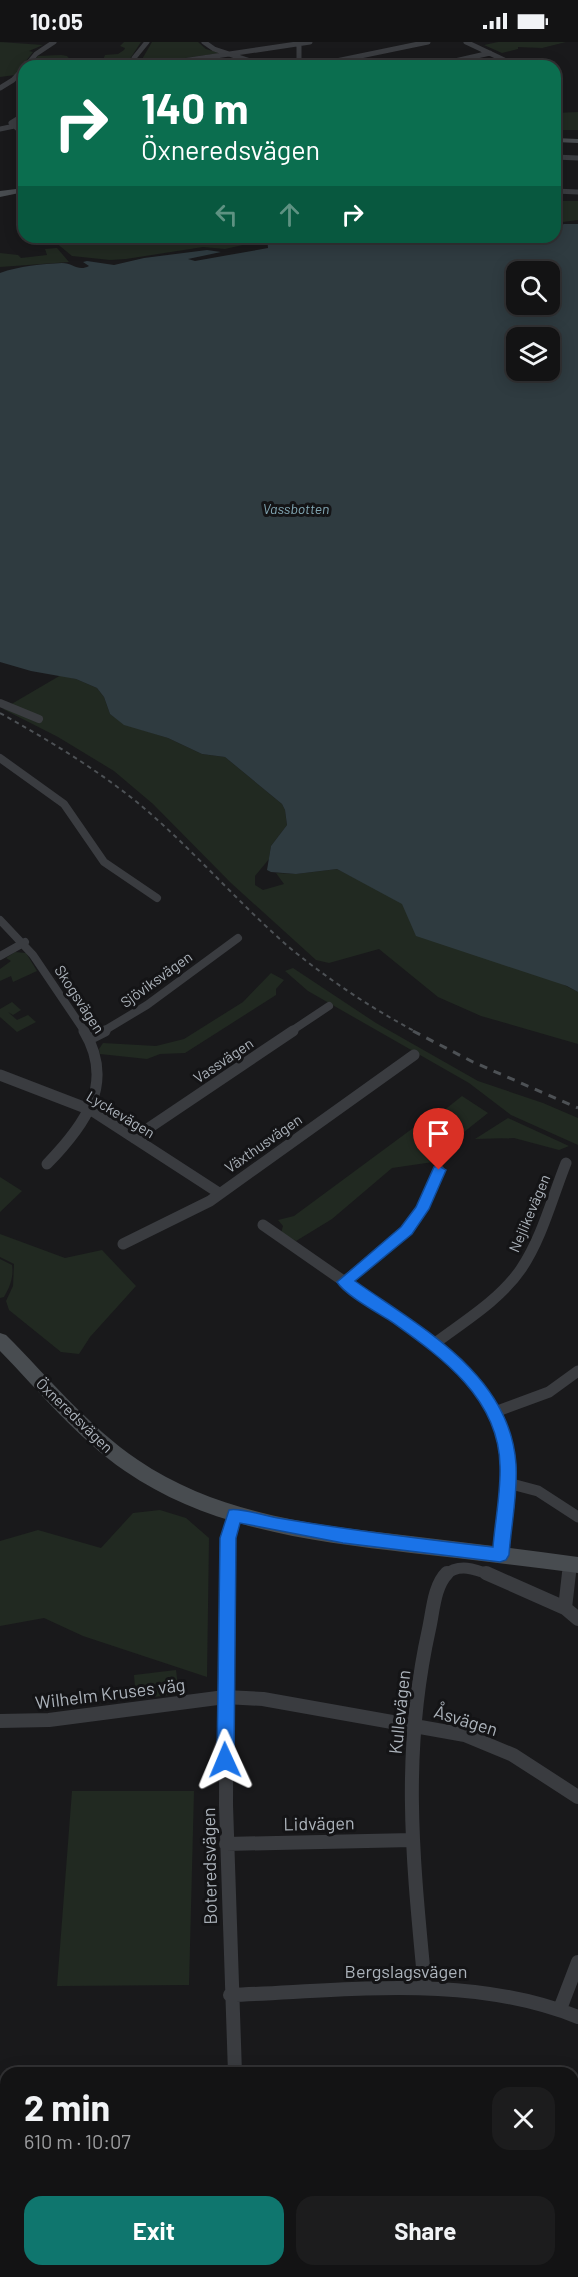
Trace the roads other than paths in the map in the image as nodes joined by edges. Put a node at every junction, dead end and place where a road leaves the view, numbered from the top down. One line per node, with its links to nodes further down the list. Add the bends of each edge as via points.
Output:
1 (54, 42): 10 (street)
2 (147, 42): 11 (street)
3 (204, 42): 9 (street)
4 (309, 42): 7 (street)
5 (428, 42): 15 (street)
6 (466, 42): 8 (street)
7 (299, 43): 9 (street); 14 (street)
8 (490, 53): 16 (street); 17 (street)
9 (229, 54): 12 (street); 13 (street)
10 (30, 60)
11 (134, 60)
12 (189, 60)
13 (247, 60)
14 (299, 60)
15 (341, 60)
16 (459, 60)
17 (505, 60)
18 (18, 76): 19 (street)
19 (16, 78): 20 (street); 21 (street)
20 (0, 79)
21 (0, 88)
22 (18, 118): 24 (street, via 11,122)
23 (18, 125): 24 (street)
24 (14, 126): 25 (street); 26 (street)
25 (0, 129)
26 (18, 129)
27 (561, 141): 28 (street)
28 (578, 142)
29 (561, 157): 30 (street)
30 (578, 158)
31 (18, 191): 34 (street)
32 (561, 191): 33 (street)
33 (578, 192)
34 (0, 194)
35 (0, 704): 36 (street)
36 (39, 719)
37 (0, 758): 38 (street, via 64,804 104,862)
38 (157, 898)
39 (0, 920): 41 (street, Skogsvägen)
40 (238, 938): 44 (street, Sjöviksvägen, via 135,1013)
41 (25, 942): 42 (street); 44 (street, Skogsvägen)
42 (0, 956)
43 (329, 1006): 48 (street, Vassvägen)
44 (89, 1039): 47 (street, Skogsvägen, via 98,1071)
45 (414, 1055): 52 (street, Växthusvägen)
46 (0, 1075): 47 (street, Lyckevägen)
47 (91, 1110): 48 (street, Lyckevägen); 50 (street, Skogsvägen, via 78,1131)
48 (134, 1138): 52 (street, Lyckevägen)
49 (566, 1163): 57 (street, Nejlikevägen, via 520,1270)
50 (47, 1164)
51 (439, 1170): 55 (street, via 422,1209 406,1231)
52 (219, 1193): 54 (street, Växthusvägen, via 189,1213)
53 (263, 1226): 55 (street)
54 (123, 1244)
55 (344, 1282): 57 (street)
56 (0, 1340): 61 (street, Öxneredsvägen, via 92,1434 131,1466 176,1492)
57 (434, 1344): 59 (street, via 469,1376)
58 (578, 1371): 59 (street, via 539,1399)
59 (495, 1412): 60 (street, via 505,1442)
60 (508, 1483): 62 (street, via 543,1492); 63 (street)
61 (234, 1515): 63 (street, Öxneredsvägen, via 343,1536); 67 (street, Boteredsvägen, via 228,1538)
62 (578, 1517)
63 (500, 1555): 64 (street, Öxneredsvägen)
64 (574, 1564): 65 (street)
65 (565, 1608): 66 (street); 69 (street, Kullevägen, via 485,1573 462,1568 444,1574 422,1659)
66 (578, 1619)
67 (225, 1697): 68 (street, Wilhelm Kruses väg, via 49,1720); 69 (street, Åsvägen, via 282,1701); 72 (street, Boteredsvägen)
68 (0, 1721)
69 (413, 1724): 70 (street, Åsvägen, via 465,1735 494,1746); 71 (street, Kullevägen)
70 (578, 1797)
71 (412, 1840): 72 (street, Lidvägen); 74 (street, Kullevägen)
72 (226, 1844): 75 (street, Boteredsvägen)
73 (578, 1962): 76 (street)
74 (425, 1988): 75 (street, Bergslagsvägen); 76 (street, Bergslagsvägen, via 486,1991)
75 (230, 1995): 78 (street, Boteredsvägen)
76 (560, 2009): 77 (street, Bergslagsvägen)
77 (578, 2017)
78 (235, 2067)

